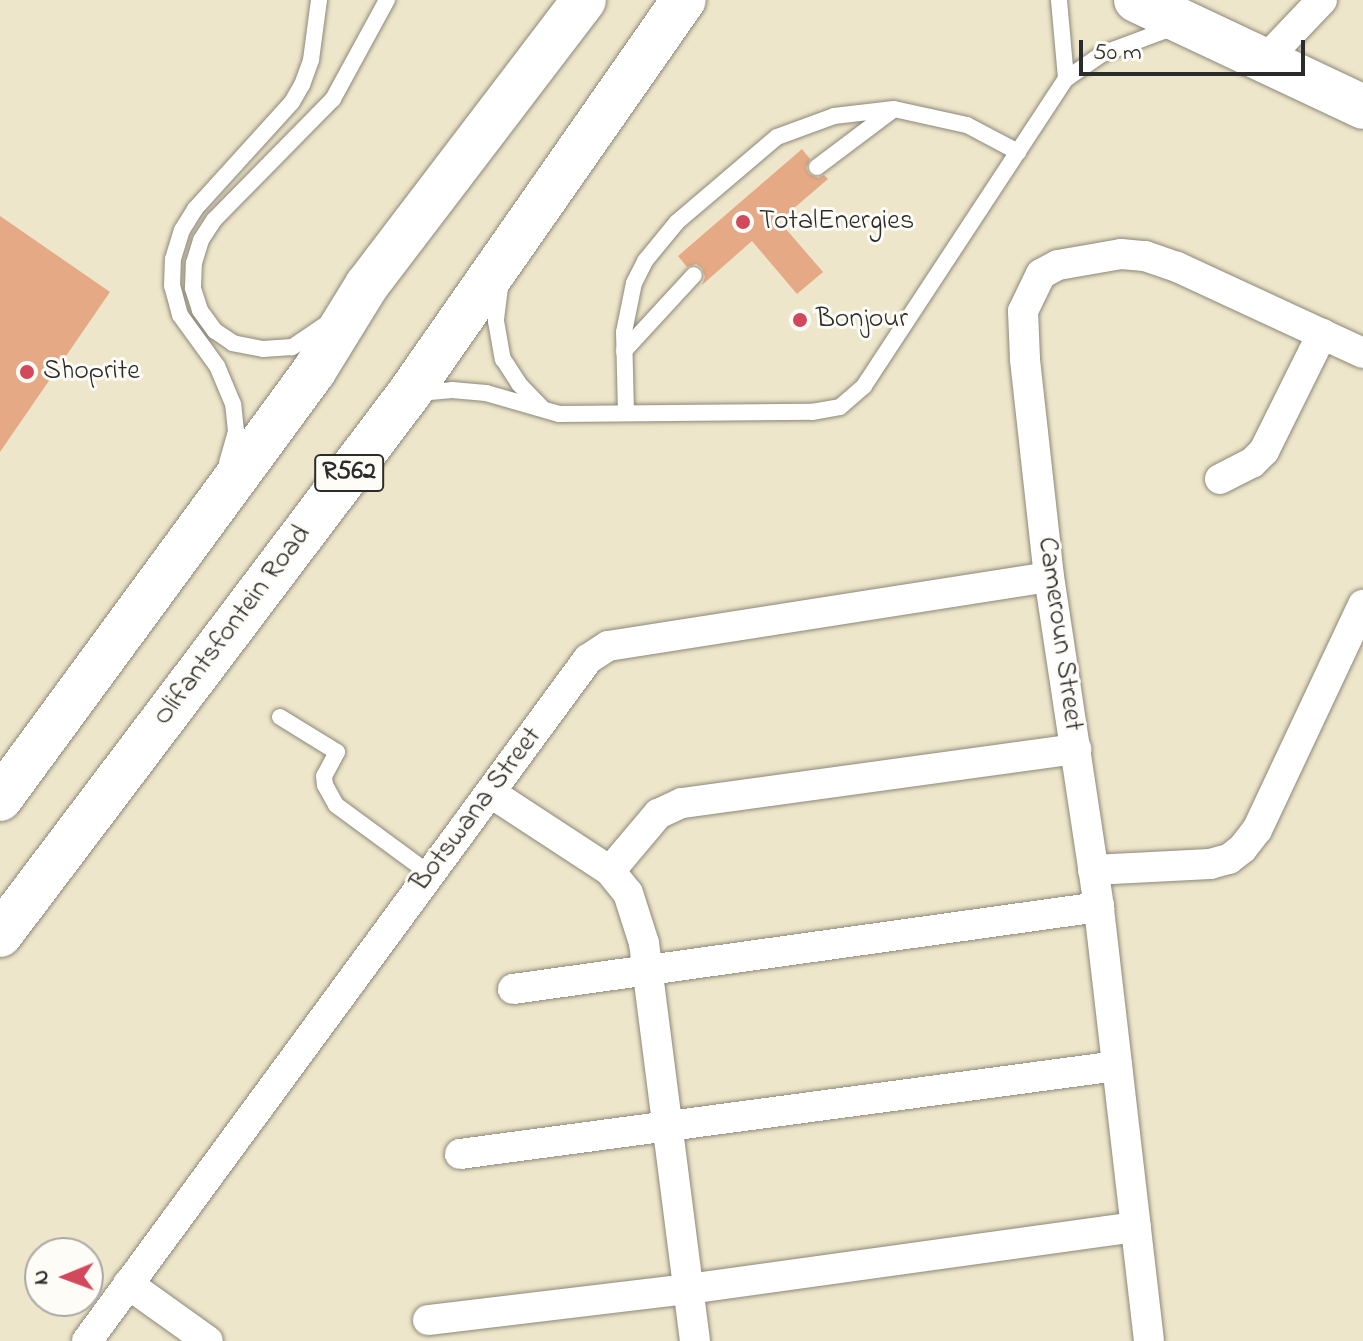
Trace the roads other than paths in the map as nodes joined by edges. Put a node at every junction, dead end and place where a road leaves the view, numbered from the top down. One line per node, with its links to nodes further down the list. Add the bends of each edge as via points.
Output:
1 (319, 0): 25 (lane, via 308,74 297,93 195,209 177,243 175,301 186,326 227,382 236,417 229,460)
2 (387, 0): 17 (lane, via 326,108 205,231 193,274 200,310 215,331 233,343 263,349 292,347 308,339)
3 (584, 0): 17 (main road)
4 (684, 0): 15 (main road, Olifantsfontein Road / R562)
5 (1059, 0): 10 (lane)
6 (1136, 0): 8 (main road)
7 (1322, 0): 9 (street)
8 (1185, 24): 9 (main road); 10 (lane, via 1102,54)
9 (1264, 61): 11 (main road)
10 (1066, 79): 13 (lane)
11 (1363, 107)
12 (894, 109): 13 (lane, via 967,125); 14 (lane); 19 (lane, via 834,116 777,137 677,222 634,283)
13 (1018, 152): 23 (lane, via 848,403 812,412)
14 (817, 167)
15 (506, 258): 21 (main road, Olifantsfontein Road / R562); 22 (lane, via 496,307 499,346 509,371)
16 (694, 275): 19 (lane)
17 (367, 285): 25 (main road, via 314,371)
18 (1322, 334): 20 (street, Cameroun Street); 24 (street, via 1264,451); 26 (street, Cameroun Street, via 1145,256 1088,259 1041,274 1023,311)
19 (624, 351): 23 (lane)
20 (1363, 353)
21 (408, 395): 22 (lane, via 468,390); 36 (main road, Olifantsfontein Road / R562)
22 (549, 413): 23 (lane)
23 (626, 413)
24 (1220, 479)
25 (193, 537): 31 (main road)
26 (1049, 577): 29 (street, Cameroun Street); 30 (street, Botswana Street, via 602,648 588,659)
27 (1363, 605): 32 (street, via 1257,830 1242,849 1210,864)
28 (280, 717): 34 (lane, via 337,752 324,776 336,805)
29 (1076, 749): 32 (street, Cameroun Street); 33 (street, via 682,803 658,814)
30 (491, 793): 33 (street); 34 (street, Botswana Street)
31 (0, 799)
32 (1093, 870): 35 (street, Cameroun Street)
33 (610, 871): 37 (street, via 638,917)
34 (430, 874): 43 (street, Botswana Street)
35 (1099, 907): 37 (street); 39 (street, Cameroun Street)
36 (0, 935)
37 (647, 968): 38 (street); 40 (street)
38 (513, 989)
39 (1117, 1066): 40 (street); 42 (street, Cameroun Street)
40 (668, 1124): 41 (street); 44 (street)
41 (460, 1154)
42 (1136, 1227): 44 (street); 49 (street, Cameroun Street)
43 (128, 1284): 46 (street, Botswana Street); 47 (street)
44 (688, 1289): 45 (street); 48 (street)
45 (428, 1320)
46 (87, 1341)
47 (208, 1341)
48 (695, 1341)
49 (1149, 1341)

